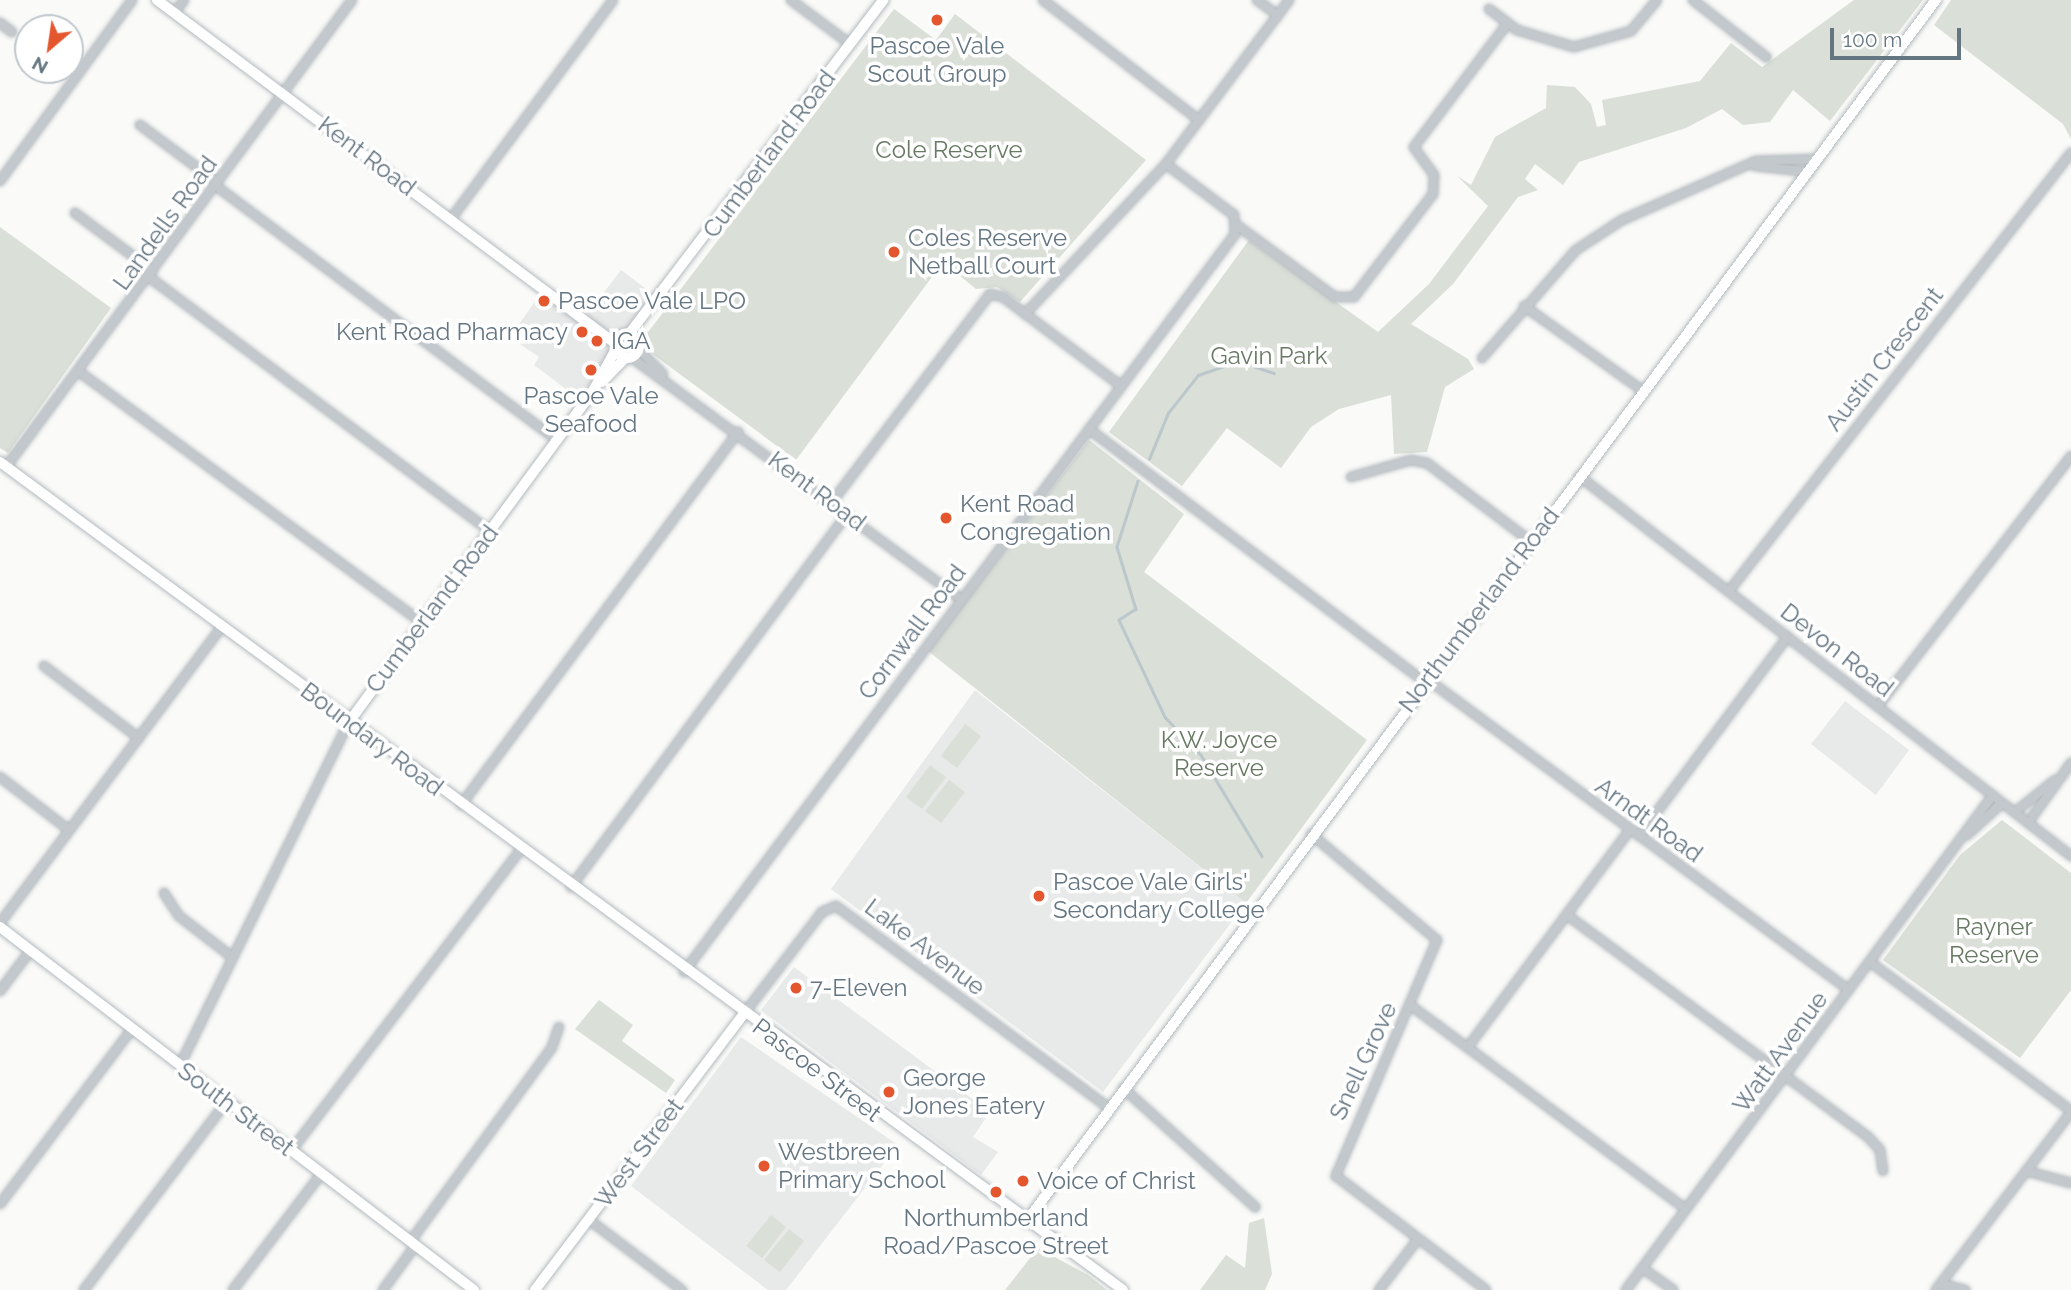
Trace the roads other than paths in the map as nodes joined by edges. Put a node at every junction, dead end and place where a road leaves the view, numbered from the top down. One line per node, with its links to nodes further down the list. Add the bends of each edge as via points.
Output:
1 (132, 0): 30 (street)
2 (157, 0): 15 (street, Kent Road)
3 (184, 0): 15 (street)
4 (352, 0): 22 (street, Landells Road)
5 (614, 0): 33 (street)
6 (791, 0): 20 (street)
7 (883, 0): 20 (street, Cumberland Road)
8 (1042, 0): 23 (street)
9 (1257, 0): 16 (street)
10 (1289, 0): 16 (street)
11 (1657, 0): 18 (street, via 1632,31 1579,46)
12 (1693, 0): 21 (street)
13 (1936, 0): 26 (street, Northumberland Road)
14 (1489, 9): 18 (street)
15 (174, 13): 22 (street, Kent Road)
16 (1278, 15): 23 (street)
17 (0, 23): 19 (street)
18 (1507, 24): 34 (street, via 1414,147 1434,175 1433,194 1354,297 1335,297)
19 (12, 32)
20 (850, 44): 38 (street, Cumberland Road)
21 (1766, 57)
22 (284, 93): 31 (street, Landells Road); 33 (street, Kent Road)
23 (1199, 120): 27 (street)
24 (140, 125): 31 (street)
25 (2071, 153): 54 (street, Austin Crescent)
26 (1819, 159): 28 (street, via 1774,158); 29 (street, Northumberland Road)
27 (1166, 164): 34 (street, via 1228,210); 37 (street)
28 (1748, 166): 29 (street); 36 (street, via 1598,235)
29 (1810, 172): 42 (street, Northumberland Road)
30 (0, 181)
31 (217, 185): 35 (street, Landells Road); 45 (street)
32 (75, 213): 35 (street)
33 (451, 219): 38 (street, Kent Road)
34 (1238, 226): 41 (street, Cornwall Road)
35 (151, 274): 40 (street, Landells Road); 52 (street)
36 (1524, 306): 39 (street); 42 (street)
37 (1025, 314): 41 (street); 50 (street, via 998,294 984,301)
38 (627, 346): 44 (street, Kent Road); 45 (street, Cumberland Road)
39 (1482, 358)
40 (78, 370): 47 (street, Landells Road); 56 (street)
41 (1121, 386): 43 (street, Cornwall Road)
42 (1643, 391): 48 (street, Northumberland Road)
43 (1089, 429): 55 (street, Cornwall Road); 60 (street, Arndt Road)
44 (738, 432): 50 (street, Kent Road); 69 (street)
45 (557, 440): 52 (street, Cumberland Road)
46 (2071, 456): 61 (street)
47 (3, 465): 57 (street, Boundary Road)
48 (1579, 476): 53 (street, Northumberland Road); 54 (street, Devon Road)
49 (1351, 477): 53 (street, via 1411,460 1427,463)
50 (832, 502): 51 (street, Kent Road)
51 (847, 514): 55 (street, Kent Road); 79 (street)
52 (490, 531): 56 (street, Cumberland Road)
53 (1530, 541): 60 (street, Northumberland Road)
54 (1729, 591): 58 (street, Devon Road)
55 (961, 598): 86 (street, Cornwall Road)
56 (422, 623): 62 (street, Cumberland Road)
57 (221, 628): 62 (street, Boundary Road); 63 (street)
58 (1788, 636): 61 (street, Devon Road); 75 (street)
59 (44, 666): 63 (street)
60 (1426, 680): 73 (street, Arndt Road); 74 (street, Northumberland Road)
61 (1878, 706): 67 (street, Devon Road)
62 (349, 722): 69 (street, Boundary Road); 84 (street, Cumberland Road)
63 (139, 738): 72 (street)
64 (2071, 763): 65 (street)
65 (2060, 777): 70 (street); 71 (street)
66 (0, 778): 72 (street)
67 (1993, 795): 68 (street, Devon Road); 76 (street, Watt Avenue)
68 (2002, 803): 70 (street, Devon Road); 76 (street, Watt Avenue)
69 (460, 805): 77 (street, Boundary Road)
70 (2015, 812): 71 (street, Devon Road)
71 (2028, 823): 78 (street, Devon Road)
72 (69, 830): 82 (street)
73 (1630, 830): 75 (street, Arndt Road); 81 (street)
74 (1311, 834): 89 (street, Snell Grove, via 1435,936 1435,950); 96 (street, Northumberland Road)
75 (1639, 836): 87 (street, Arndt Road)
76 (1964, 837): 85 (street, Watt Avenue)
77 (520, 850): 79 (street, Boundary Road); 100 (street)
78 (2071, 856)
79 (571, 887): 86 (street, Boundary Road)
80 (164, 893): 84 (street, via 179,916)
81 (1567, 915): 93 (street); 95 (street)
82 (0, 925): 83 (street, South Street)
83 (30, 951): 88 (street); 92 (street, South Street)
84 (232, 957): 94 (street, Cumberland Road)
85 (1870, 962): 87 (street, Watt Avenue); 99 (street)
86 (684, 972): 90 (street, Boundary Road)
87 (1849, 990): 95 (street, Watt Avenue)
88 (0, 991)
89 (1410, 1005): 93 (street); 110 (street, Snell Grove, via 1335,1173)
90 (743, 1015): 98 (street, Lake Avenue, via 822,912 836,906); 108 (street, West Street); 109 (street, Pascoe Street)
91 (559, 1027): 111 (street, via 552,1047)
92 (132, 1029): 94 (street, South Street); 105 (street)
93 (1468, 1047): 107 (street)
94 (180, 1065): 97 (street, South Street)
95 (1785, 1077): 101 (street, via 1869,1138 1880,1150); 107 (street, Watt Avenue)
96 (1123, 1088): 98 (street, Northumberland Road); 106 (street)
97 (227, 1101): 100 (street, South Street); 114 (street)
98 (1109, 1108): 109 (street, Northumberland Road)
99 (2071, 1111): 102 (street)
100 (291, 1151): 103 (street, South Street)
101 (1883, 1171)
102 (2026, 1171): 104 (street); 113 (street)
103 (321, 1174): 111 (street, South Street); 115 (street)
104 (2071, 1183)
105 (0, 1204)
106 (1255, 1207)
107 (1686, 1209): 112 (street, Watt Avenue)
108 (588, 1219): 118 (street, West Street); 119 (street)
109 (1026, 1222): 120 (street, Pascoe Street)
110 (1418, 1238): 121 (street); 122 (street, Snell Grove)
111 (413, 1244): 116 (street); 117 (street, South Street)
112 (1642, 1268): 123 (street, Watt Avenue); 124 (street)
113 (1938, 1287): 125 (street)
114 (84, 1290)
115 (233, 1290)
116 (383, 1290)
117 (474, 1290)
118 (535, 1290)
119 (682, 1290)
120 (1123, 1290)
121 (1379, 1290)
122 (1486, 1290)
123 (1626, 1290)
124 (1673, 1290)
125 (1965, 1290)

